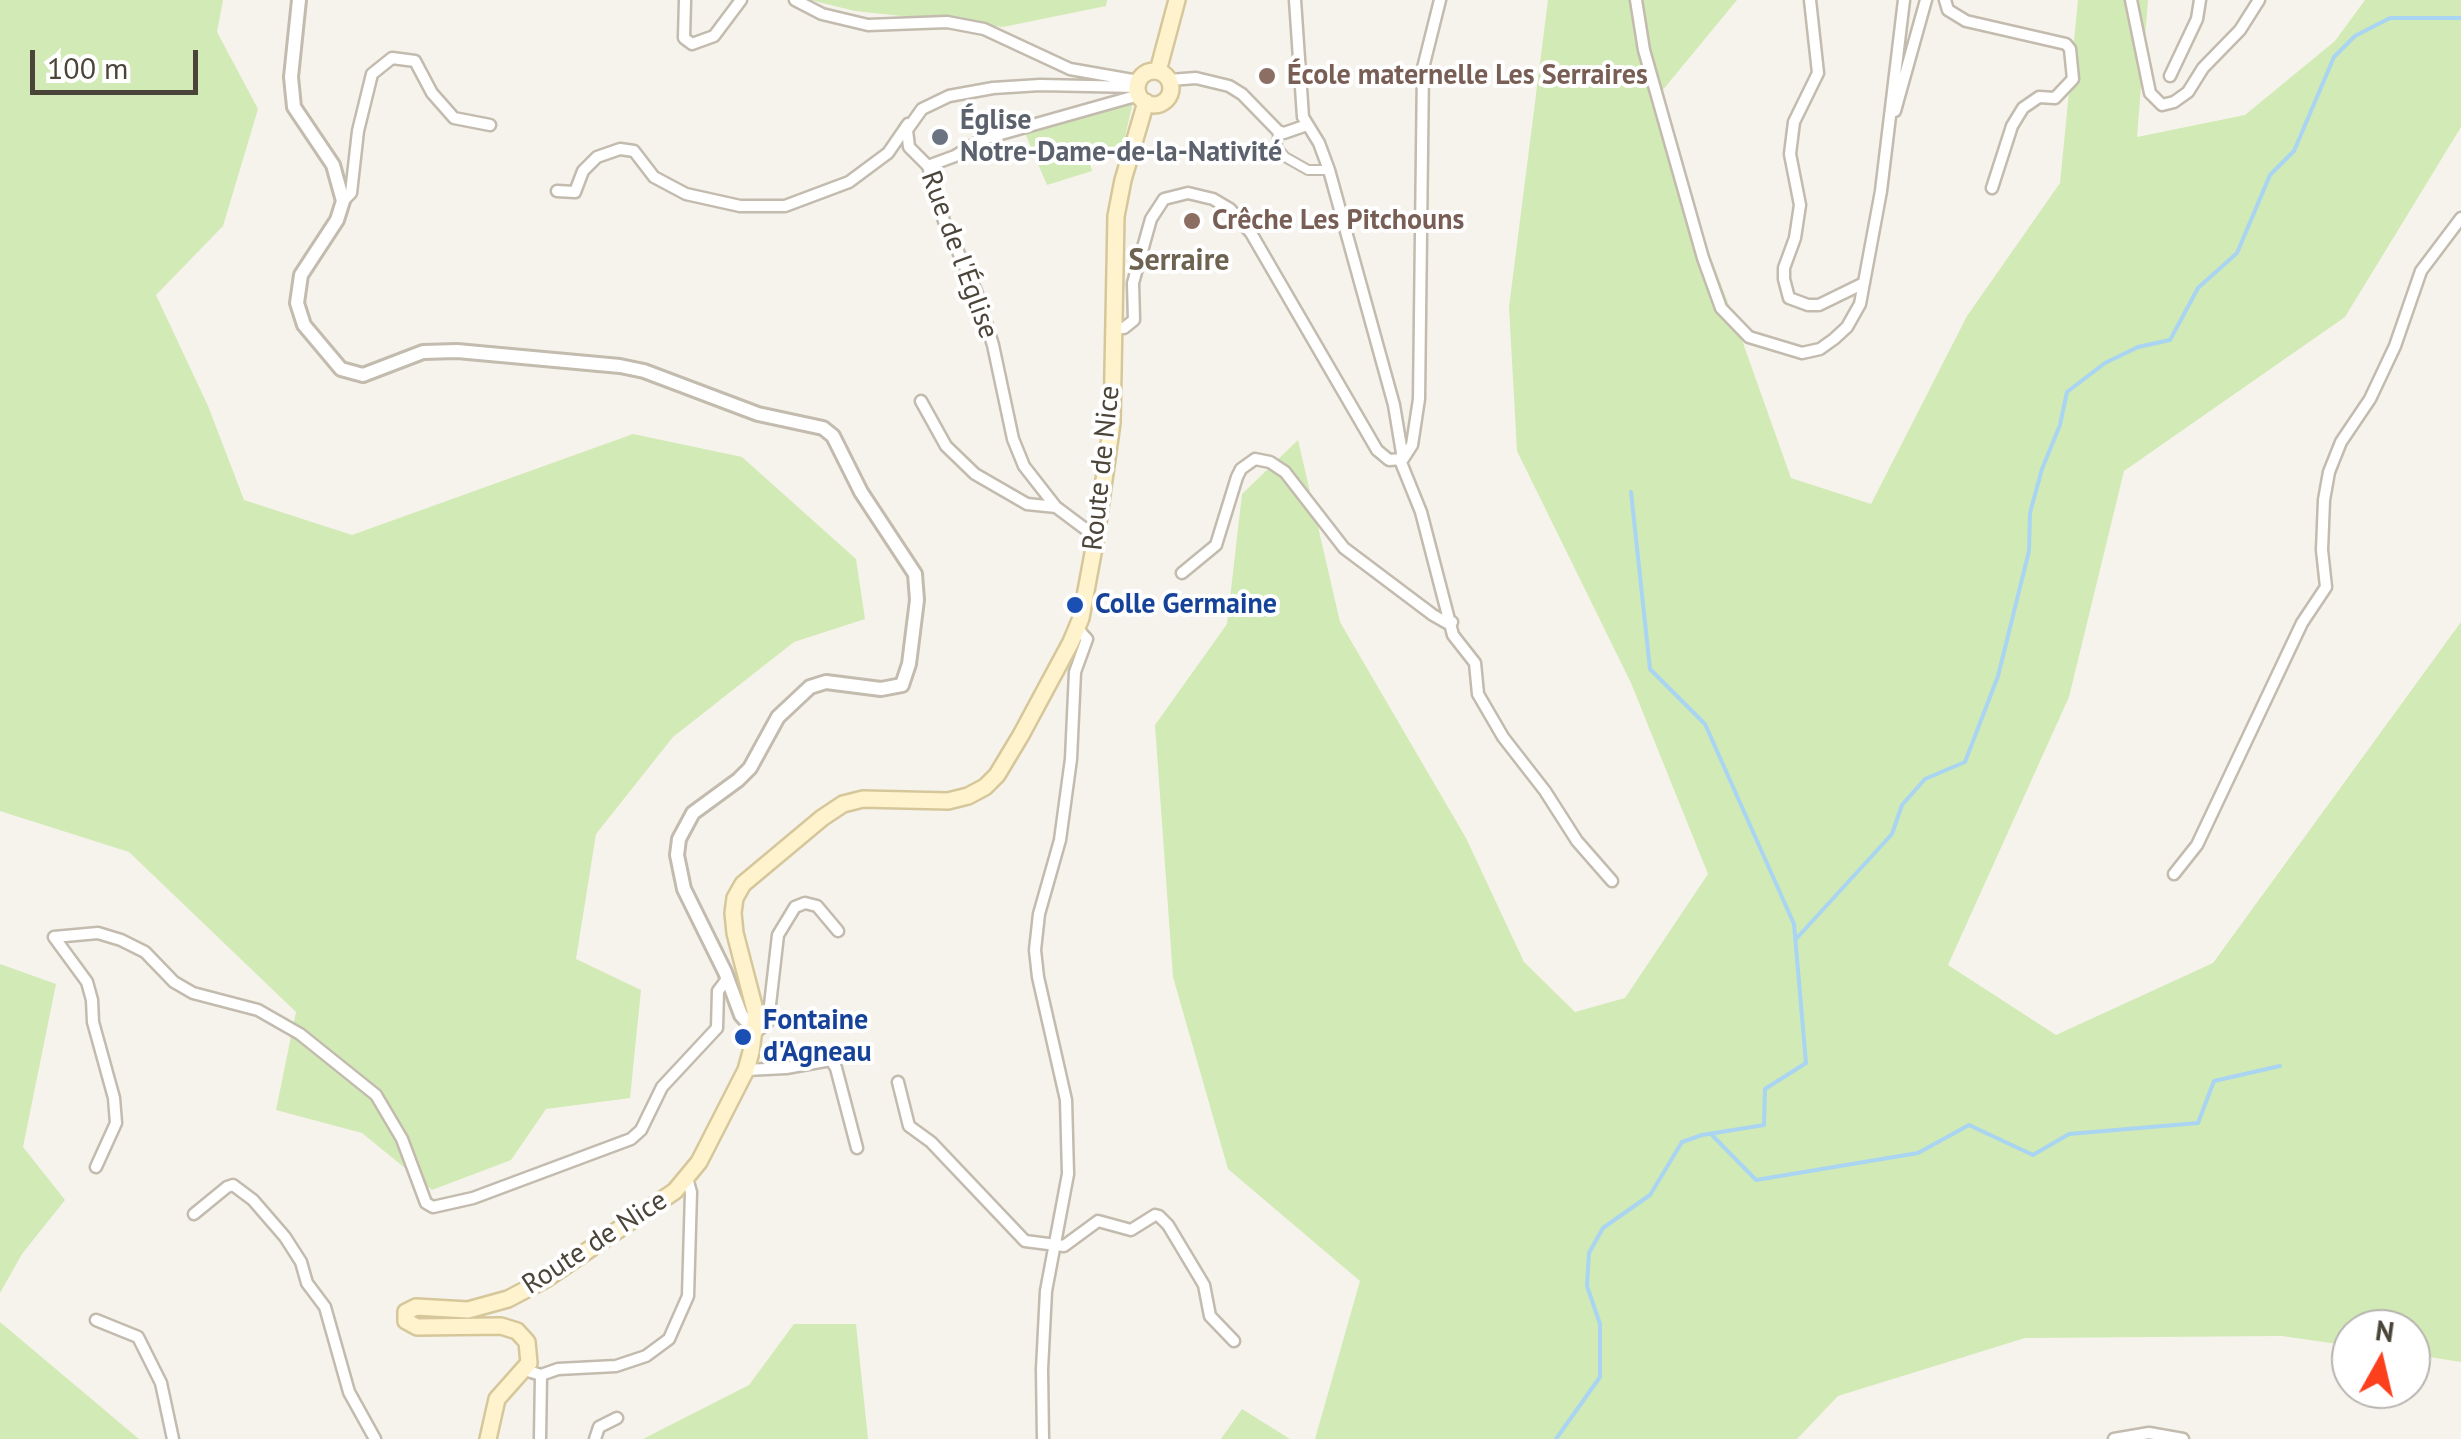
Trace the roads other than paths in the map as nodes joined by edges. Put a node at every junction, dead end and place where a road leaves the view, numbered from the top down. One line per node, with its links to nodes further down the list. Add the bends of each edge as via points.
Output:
1 (299, 0): 28 (street, via 294,108 333,165)
2 (684, 0): 3 (street, via 684,38 692,44 714,36)
3 (741, 0)
4 (795, 0): 18 (street, via 868,25 947,22 984,29 1070,69)
5 (1177, 0): 16 (main road)
6 (1296, 0): 22 (street)
7 (1440, 0): 33 (street, via 1423,68 1419,399 1412,445)
8 (1636, 0): 30 (street, via 1703,258 1730,321 1749,337 1810,353 1847,327)
9 (1810, 0): 30 (street, via 1818,73 1794,122 1790,154 1800,205 1784,279 1789,298 1808,306)
10 (1904, 0): 19 (street)
11 (1926, 0): 19 (street)
12 (1945, 0): 26 (street, via 1966,21 2070,49 2073,79 2055,98 2039,97 2023,108)
13 (2132, 0): 15 (street, via 2150,93 2162,105 2188,92)
14 (2200, 0): 17 (street)
15 (2260, 0)
16 (1164, 75): 18 (main road, via 1144,74); 18 (main road, via 1167,99 1159,104); 23 (street, via 1230,86)
17 (2170, 76)
18 (1140, 91): 20 (street, via 993,88 934,102); 24 (street, via 983,138); 31 (main road, Route de Nice, via 1119,198)
19 (1889, 119): 30 (street)
20 (912, 120): 24 (street, Rue de l'Église, via 908,146); 27 (street, via 888,152 843,186 786,206 740,206 686,194 654,177 634,151 620,149 598,157 576,192)
21 (490, 125): 28 (street, via 454,118 415,61 392,58 372,74 351,193)
22 (1307, 125): 23 (street); 25 (street)
23 (1278, 131): 25 (street, via 1277,147 1285,157 1308,170)
24 (928, 166): 34 (street, Rue de l'Église, via 989,329 1016,448)
25 (1329, 170): 33 (street, via 1385,370)
26 (1992, 188)
27 (557, 191)
28 (342, 201): 42 (street, via 301,275 297,303 304,325 342,369 363,375 437,352 608,365 823,428 914,574 917,600 902,685 810,687 778,717 750,768 684,825 678,872)
29 (2461, 218): 39 (street, via 2421,271 2396,346 2335,457 2324,500 2326,587 2302,623 2197,845)
30 (1864, 282)
31 (1114, 328): 33 (street, via 1134,320 1133,283 1164,198 1188,193 1213,199 1251,233 1377,450 1388,460); 35 (main road, Route de Nice, via 1112,423)
32 (920, 402): 34 (street, via 946,446 975,474 1026,504)
33 (1402, 459): 37 (street)
34 (1056, 508): 35 (street, Rue de l'Église)
35 (1096, 538): 38 (main road, Route de Nice)
36 (1182, 573): 37 (street, via 1216,545 1237,477 1255,459 1285,472 1344,548)
37 (1452, 622): 40 (street, via 1475,663 1478,694 1503,738)
38 (1077, 628): 43 (main road, Route de Nice, via 1021,735 985,787 948,801 843,804 743,884 734,924); 50 (street, via 1086,638 1075,672 1071,759 1035,950 1066,1100 1068,1174)
39 (2174, 874)
40 (1612, 881)
41 (838, 931): 43 (street, via 817,906 795,907 778,935 768,1022)
42 (727, 978): 43 (street, via 741,1016); 47 (street, via 718,991 717,1028 662,1087 631,1139 434,1207 426,1203 402,1139 376,1095 300,1034 258,1010 192,993 122,940 98,933 54,937 87,982 114,1098 116,1123)
43 (755, 1029): 44 (main road, Route de Nice)
44 (746, 1070): 46 (street, via 831,1060); 48 (main road, Route de Nice)
45 (898, 1082): 50 (street, via 909,1126 1018,1235)
46 (856, 1148)
47 (96, 1167)
48 (687, 1178): 53 (street, via 688,1296 669,1339 632,1363); 53 (main road, Route de Nice, via 659,1204 525,1291 468,1310 409,1308 404,1316 417,1328 518,1331)
49 (194, 1214): 56 (street, via 234,1185 284,1238 325,1307 349,1392)
50 (1052, 1244): 52 (street, via 1072,1243 1098,1221 1132,1230 1159,1216 1204,1285 1210,1316); 60 (street, via 1042,1352)
51 (96, 1320): 55 (street, via 138,1337 161,1384)
52 (1234, 1341)
53 (533, 1373): 57 (main road, via 497,1399); 58 (street)
54 (617, 1418): 59 (street, via 598,1427)
55 (172, 1439)
56 (374, 1439)
57 (488, 1439)
58 (540, 1439)
59 (594, 1439)
60 (1043, 1439)
61 (2114, 1439): 62 (street, via 2149,1433)
62 (2183, 1439)

